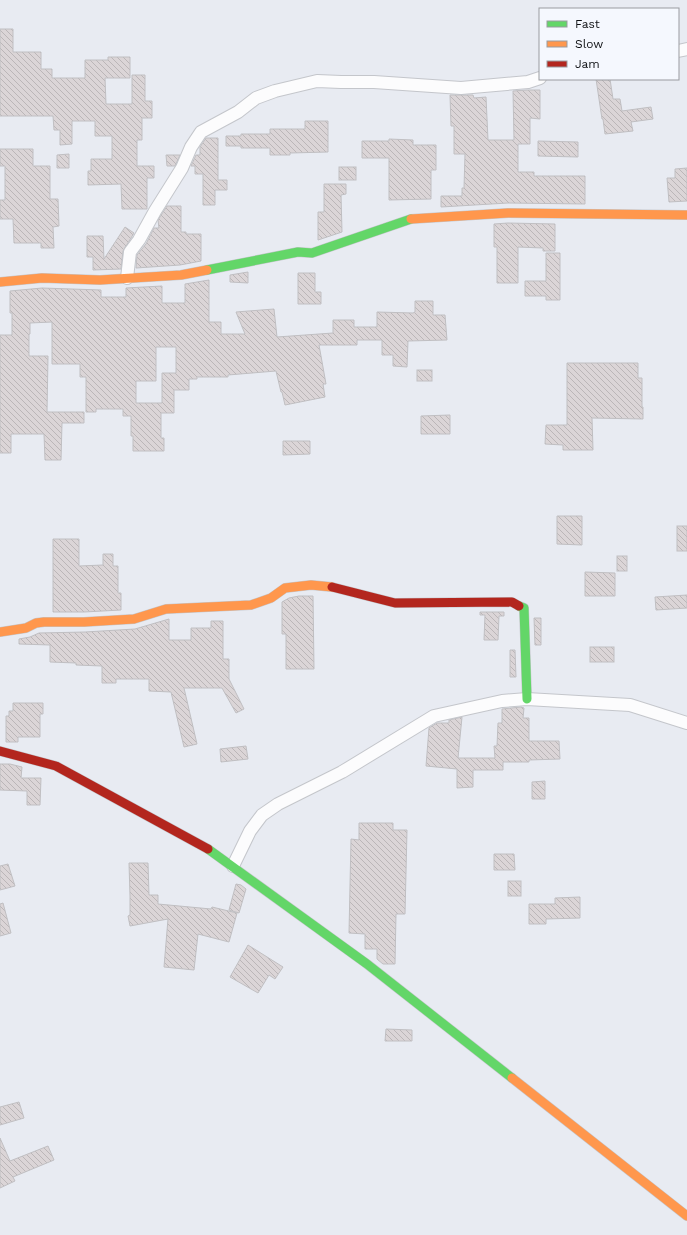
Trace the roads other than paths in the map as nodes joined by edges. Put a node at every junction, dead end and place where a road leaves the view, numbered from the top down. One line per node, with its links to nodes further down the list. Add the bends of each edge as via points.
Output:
1 (539, 78): 3 (street, via 528,82 461,88 318,81 256,98 238,112 201,132 130,252)
2 (687, 215): 3 (street, via 508,213 412,219 312,253 298,252 180,275)
3 (128, 278): 4 (street, via 42,278)
4 (0, 282)
5 (0, 632): 6 (street, via 44,622 134,619 166,609 251,605 271,598 285,588 311,585 329,586 394,603 512,602 524,608)
6 (528, 699): 7 (street, via 630,705); 9 (street, via 502,701 434,716 342,772 278,804 262,815 250,831)
7 (687, 723)
8 (0, 750): 9 (street, via 56,766 213,852)
9 (233, 866): 10 (street, via 367,964)
10 (687, 1216)

